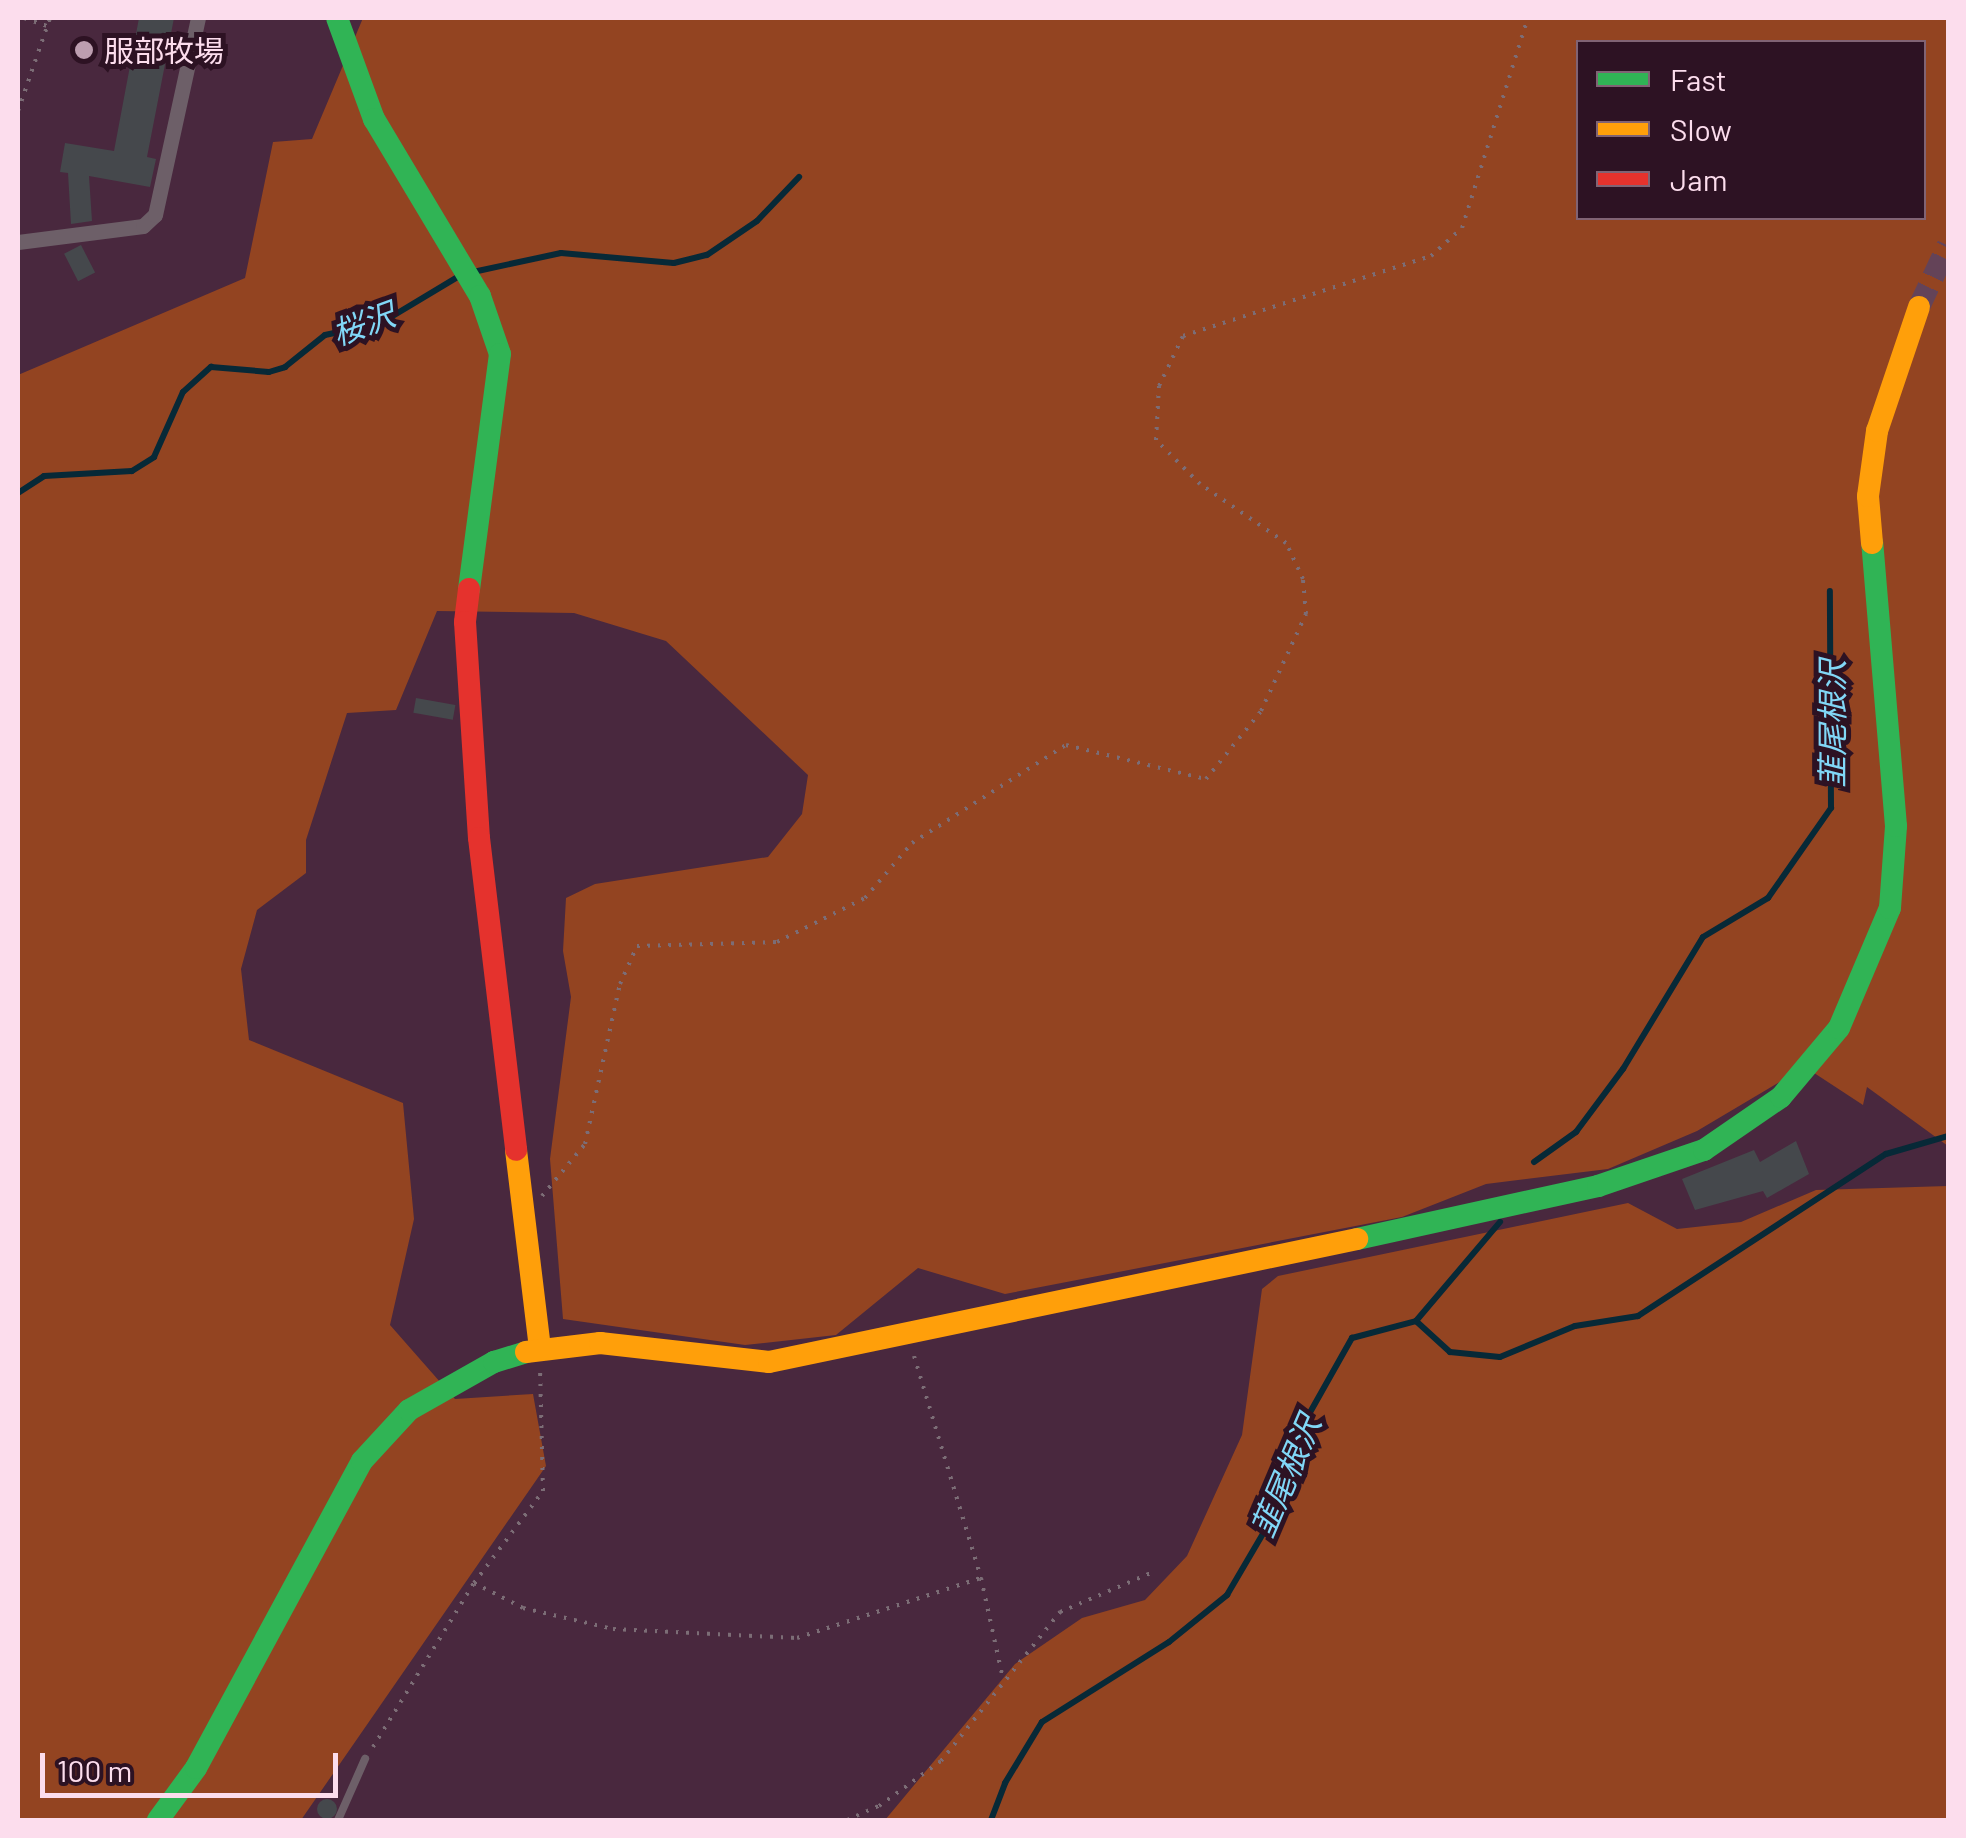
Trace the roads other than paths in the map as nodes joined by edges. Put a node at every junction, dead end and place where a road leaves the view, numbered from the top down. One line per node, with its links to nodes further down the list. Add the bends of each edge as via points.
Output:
1 (198, 18): 3 (street, via 155,215 143,226)
2 (337, 18): 5 (street, via 374,119 459,258 497,341 500,387 470,548 465,622 479,838)
3 (18, 242)
4 (1919, 308): 5 (street, via 1877,431 1869,557 1896,866 1868,972 1839,1028 1781,1097 1704,1150 1598,1186 908,1338 769,1362 600,1343)
5 (540, 1348): 7 (street, via 464,1376 382,1434 344,1487 212,1740)
6 (365, 1759): 8 (lane)
7 (158, 1820)
8 (338, 1820)

